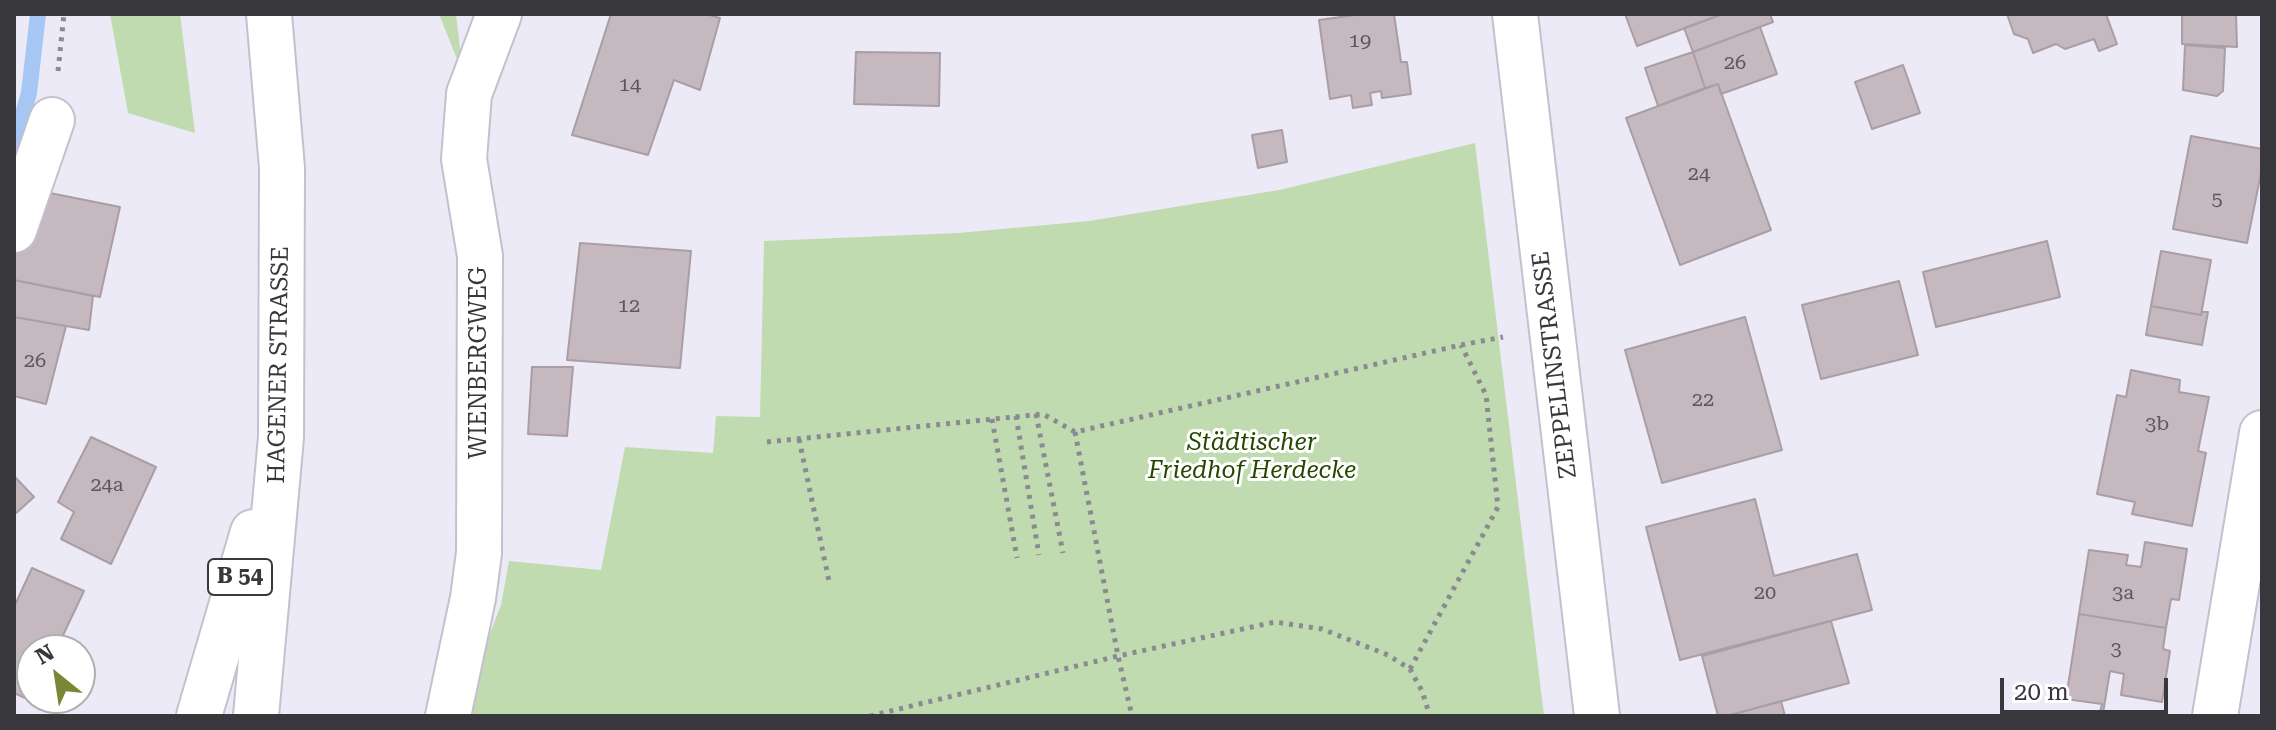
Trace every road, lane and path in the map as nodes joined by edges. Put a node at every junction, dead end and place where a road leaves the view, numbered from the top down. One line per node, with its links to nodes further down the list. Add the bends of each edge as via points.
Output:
1 (269, 14): 13 (street, HAGENER STRASSE / B 54, via 282,168)
2 (499, 14): 24 (street, WIENBERGWEG, via 469,94 464,159 480,256 479,553)
3 (1515, 14): 6 (street, ZEPPELINSTRASSE)
4 (52, 120): 5 (street)
5 (14, 230)
6 (1551, 328): 7 (path); 28 (street, ZEPPELINSTRASSE)
7 (1461, 345): 11 (path); 21 (path, via 1486,395 1498,507)
8 (1036, 414): 9 (path); 11 (path); 16 (path)
9 (1016, 416): 10 (path); 17 (path)
10 (992, 419): 14 (path); 18 (path)
11 (1075, 432): 20 (path)
12 (2262, 433): 29 (street)
13 (281, 437): 22 (street, B 54); 23 (street, HAGENER STRASSE / B 54)
14 (799, 439): 15 (path); 19 (path)
15 (767, 442)
16 (1063, 553)
17 (1039, 555)
18 (1017, 558)
19 (829, 581)
20 (1118, 656): 21 (path, via 1275,622 1322,629); 25 (path); 26 (path)
21 (1410, 669): 27 (path)
22 (199, 716)
23 (256, 716)
24 (448, 716)
25 (870, 716)
26 (1132, 716)
27 (1430, 716)
28 (1597, 716)
29 (2215, 716)

